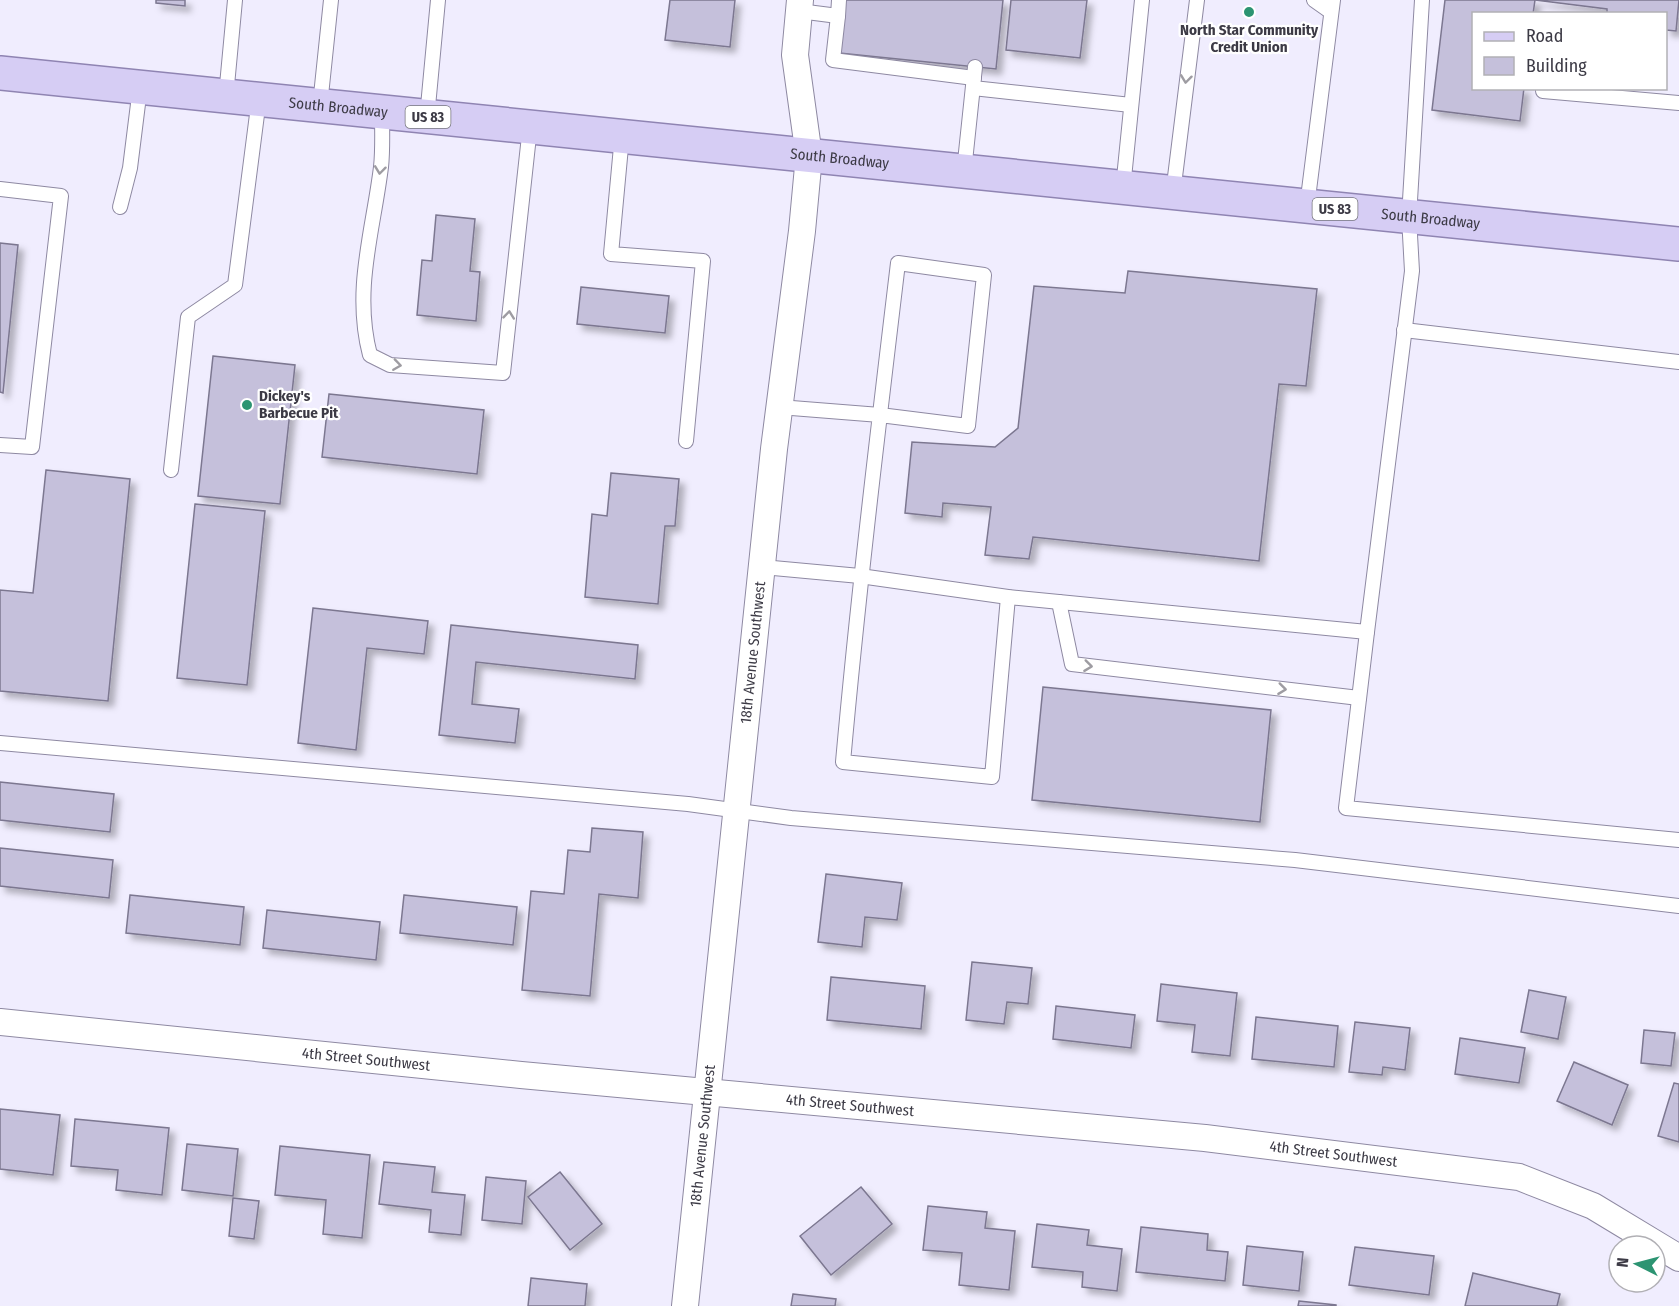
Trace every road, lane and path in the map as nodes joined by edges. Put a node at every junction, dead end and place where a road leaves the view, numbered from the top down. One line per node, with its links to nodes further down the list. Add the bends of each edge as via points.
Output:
1 (235, 0): 16 (lane)
2 (331, 0): 20 (lane)
3 (438, 0): 22 (lane)
4 (839, 0): 11 (lane)
5 (1142, 0): 19 (lane)
6 (1197, 0): 29 (lane, one-way to 29)
7 (1314, 0): 10 (lane)
8 (1422, 0): 32 (lane)
9 (799, 6): 11 (lane); 25 (street, 18th Avenue Southwest, via 795,55)
10 (1332, 6): 30 (lane)
11 (838, 16): 13 (lane, via 833,60 926,67)
12 (0, 73): 14 (main road, South Broadway / US 83)
13 (974, 78): 19 (lane); 26 (lane)
14 (140, 87): 16 (main road, South Broadway / US 83); 31 (lane, via 130,168)
15 (1543, 91): 18 (lane)
16 (226, 96): 17 (main road, South Broadway / US 83)
17 (259, 99): 20 (main road, South Broadway / US 83); 40 (lane, via 235,285 188,316)
18 (1679, 103)
19 (1131, 105): 27 (lane)
20 (320, 106): 21 (main road, South Broadway / US 83)
21 (382, 112): 22 (main road, South Broadway / US 83); 23 (lane, one-way to 23, via 381,165 362,290 370,355 390,364 503,373)
22 (427, 117): 23 (main road, South Broadway / US 83)
23 (530, 127): 24 (main road, South Broadway / US 83)
24 (622, 136): 25 (main road, South Broadway / US 83); 38 (lane, via 611,254 703,261)
25 (809, 156): 26 (main road, South Broadway / US 83); 36 (street, 18th Avenue Southwest)
26 (964, 171): 27 (main road, South Broadway / US 83)
27 (1123, 188): 29 (main road, South Broadway / US 83)
28 (0, 189): 39 (lane, via 61,196 32,447)
29 (1173, 192): 30 (main road, South Broadway / US 83)
30 (1307, 206): 32 (main road, South Broadway / US 83)
31 (120, 207)
32 (1409, 217): 33 (main road, South Broadway / US 83); 34 (lane, via 1412,271)
33 (1679, 244)
34 (1404, 330): 35 (lane); 45 (lane)
35 (1679, 362)
36 (779, 407): 37 (lane); 41 (street, 18th Avenue Southwest)
37 (880, 415): 37 (lane, via 898,263 984,276 968,426); 42 (lane)
38 (686, 441)
39 (0, 445)
40 (171, 470)
41 (762, 567): 42 (lane); 48 (street, 18th Avenue Southwest)
42 (860, 576): 43 (lane); 43 (lane, via 843,762 992,777)
43 (1008, 597): 44 (lane)
44 (1059, 602): 45 (lane); 46 (lane, one-way to 46, via 1072,664)
45 (1367, 632): 46 (lane)
46 (1359, 698): 49 (lane, via 1346,808)
47 (0, 742): 48 (lane)
48 (735, 811): 50 (lane, via 1295,860); 52 (street, 18th Avenue Southwest)
49 (1679, 840)
50 (1679, 906)
51 (0, 1022): 52 (street, 4th Street Southwest)
52 (708, 1092): 53 (street, 4th Street Southwest, via 1205,1138 1519,1177 1593,1206); 54 (street, 18th Avenue Southwest)
53 (1679, 1258)
54 (685, 1306)

